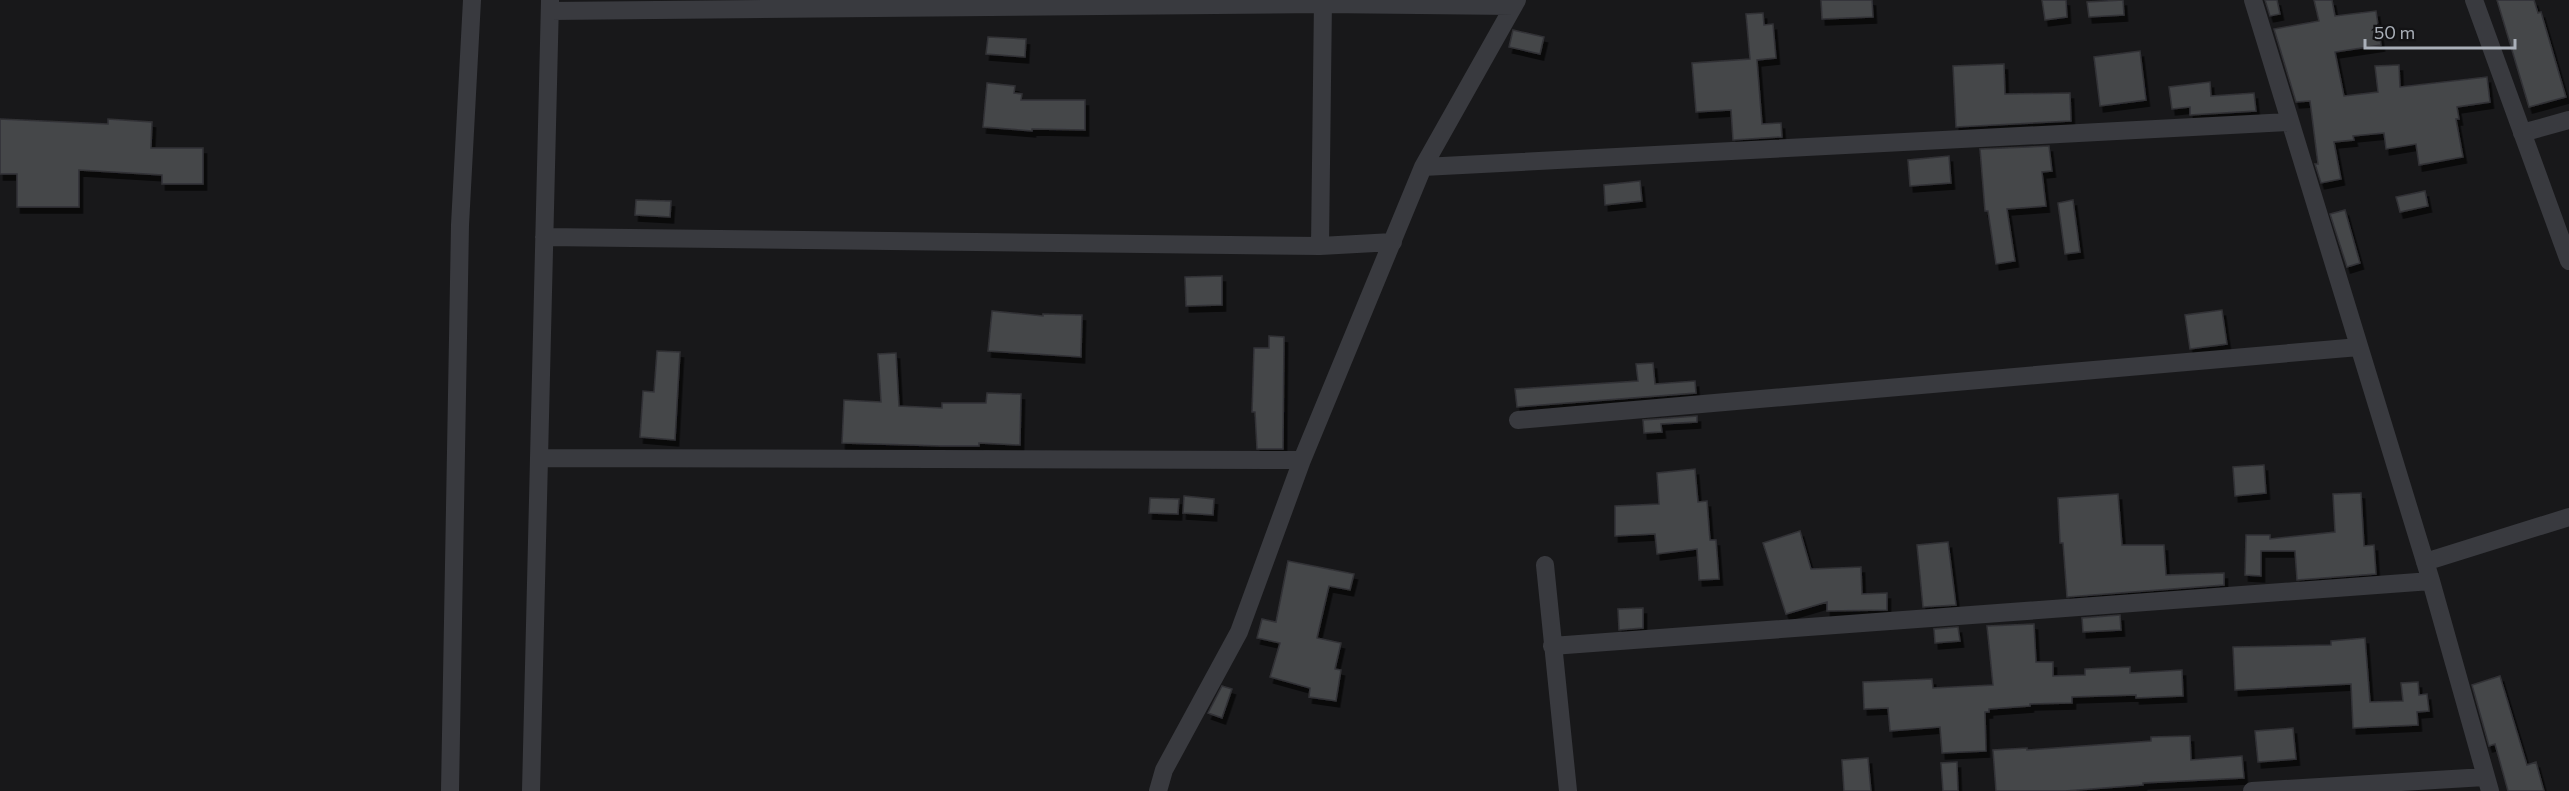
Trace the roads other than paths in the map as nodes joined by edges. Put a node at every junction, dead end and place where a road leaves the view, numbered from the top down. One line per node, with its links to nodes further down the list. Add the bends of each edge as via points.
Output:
1 (471, 0): 25 (street, via 460,225)
2 (2253, 0): 8 (street)
3 (2474, 0): 9 (street)
4 (1323, 2): 5 (street); 6 (street); 13 (street)
5 (1516, 3): 10 (street)
6 (550, 6): 11 (street)
7 (2569, 120): 9 (street)
8 (2290, 122): 10 (street); 15 (street)
9 (2522, 133): 14 (street)
10 (1423, 167): 12 (street)
11 (544, 237): 13 (street); 17 (street)
12 (1394, 242): 13 (street); 18 (street)
13 (1320, 246)
14 (2569, 261)
15 (2359, 347): 16 (street); 20 (street)
16 (1518, 420)
17 (539, 458): 18 (street); 26 (street)
18 (1302, 460): 27 (street, via 1239,632 1164,770)
19 (2569, 517): 20 (street)
20 (2425, 562): 22 (street)
21 (1545, 565): 23 (street)
22 (2431, 581): 23 (street); 24 (street)
23 (1552, 645): 28 (street)
24 (2487, 784): 29 (street)
25 (450, 791)
26 (531, 791)
27 (1158, 791)
28 (1568, 791)
29 (2252, 791)

